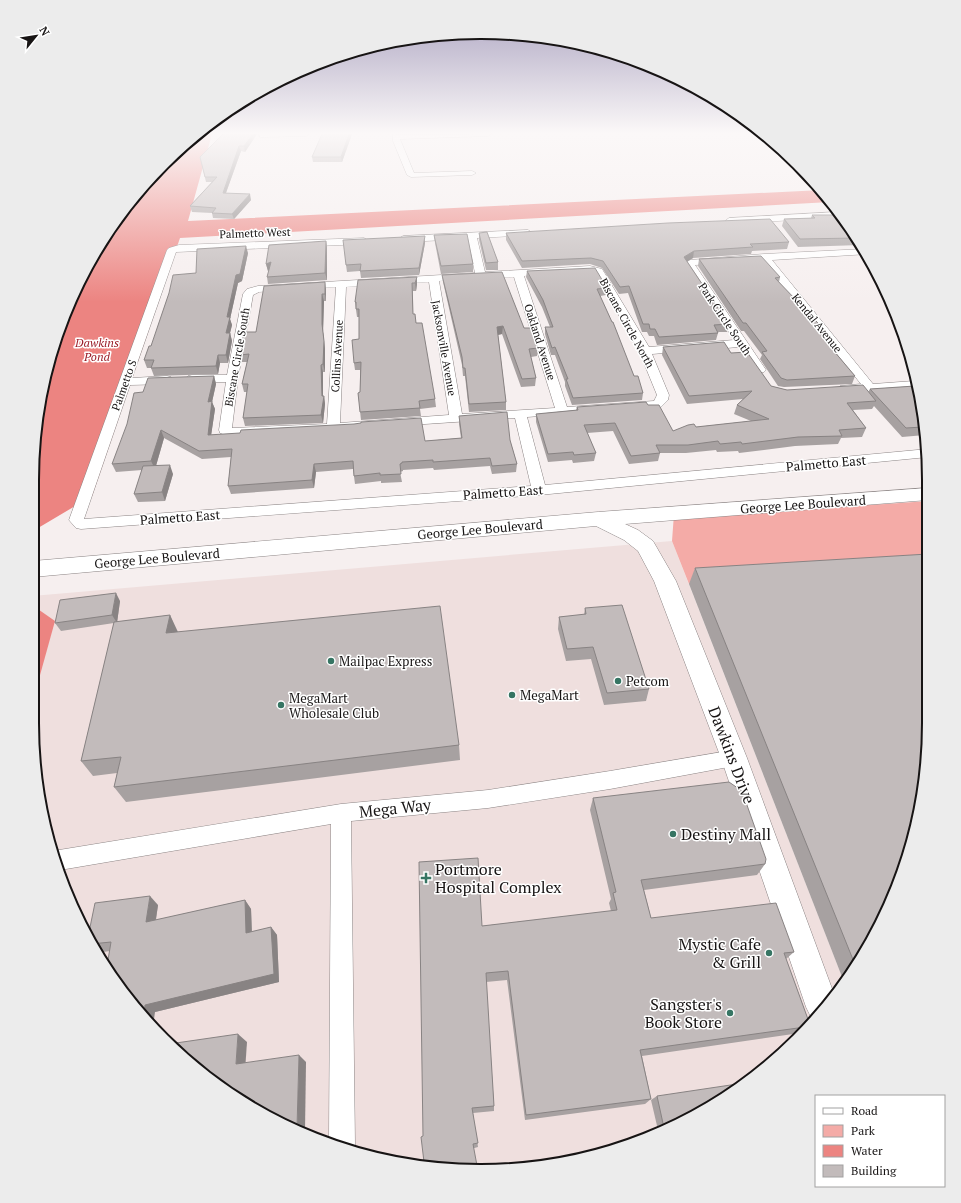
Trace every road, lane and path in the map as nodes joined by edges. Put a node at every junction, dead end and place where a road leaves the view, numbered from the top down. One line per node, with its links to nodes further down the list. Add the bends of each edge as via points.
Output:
1 (833, 215): 2 (street)
2 (768, 218): 3 (street); 4 (street)
3 (722, 221)
4 (777, 229)
5 (534, 233): 6 (street)
6 (472, 237): 8 (street); 15 (street)
7 (377, 240): 10 (street, Palmetto West)
8 (393, 240)
9 (790, 245): 12 (street)
10 (174, 249): 22 (street, Palmetto S)
11 (858, 252): 12 (street)
12 (800, 256): 13 (street)
13 (764, 257): 18 (street, Park Circle South, via 690,264); 24 (street, Kendal Avenue)
14 (518, 274): 15 (street); 19 (street, Biscane Circle North, via 598,271); 26 (street, Oakland Avenue)
15 (481, 276): 16 (street)
16 (433, 278): 17 (street); 28 (street, Jacksonville Avenue)
17 (341, 284): 20 (street, Biscane Circle South, via 251,291 248,294); 29 (street, Collins Avenue)
18 (741, 343): 19 (street); 21 (street, Park Circle South)
19 (645, 351): 26 (street, Biscane Circle North, via 663,395 657,404)
20 (232, 378): 22 (street); 29 (street, Biscane Circle South, via 225,430 227,432)
21 (765, 378)
22 (125, 382): 35 (street, Palmetto S, via 76,520)
23 (912, 384): 24 (street)
24 (870, 388): 25 (street)
25 (831, 390)
26 (562, 411): 27 (street)
27 (520, 414): 28 (street); 31 (street)
28 (456, 418): 29 (street)
29 (333, 427)
30 (921, 454): 31 (street, Palmetto East)
31 (539, 490): 35 (street, Palmetto East)
32 (922, 494): 33 (main road, George Lee Boulevard)
33 (674, 514): 34 (main road, George Lee Boulevard); 36 (main road, via 654,532 648,545)
34 (598, 519): 36 (main road, Dawkins Drive, via 631,535); 37 (main road, George Lee Boulevard)
35 (78, 523)
36 (650, 552): 38 (main road, Dawkins Drive, via 665,581)
37 (39, 568)
38 (734, 758): 39 (street, Mega Way, via 488,799); 41 (main road, Dawkins Drive)
39 (341, 813): 40 (street, Mega Way); 42 (street)
40 (61, 859)
41 (821, 1003)
42 (342, 1142)

